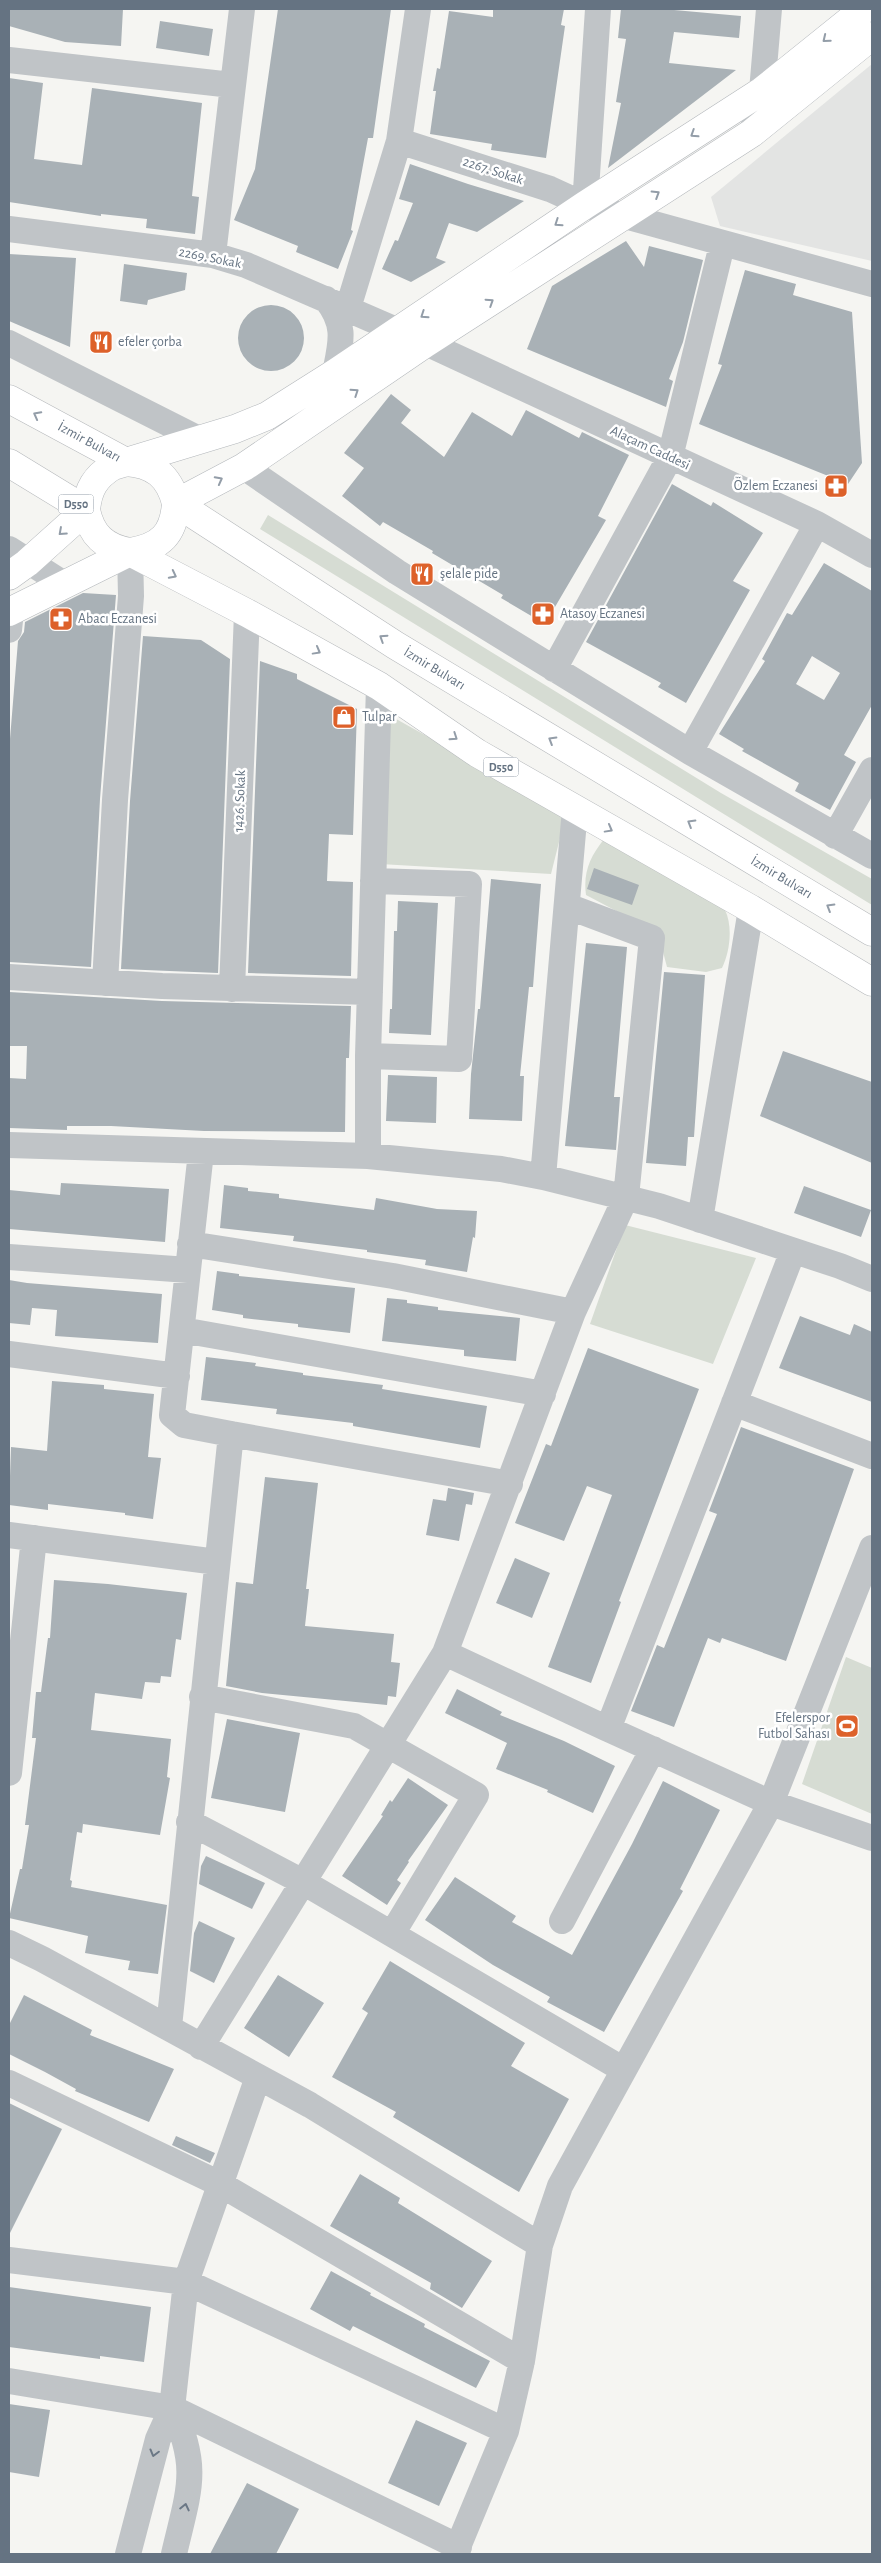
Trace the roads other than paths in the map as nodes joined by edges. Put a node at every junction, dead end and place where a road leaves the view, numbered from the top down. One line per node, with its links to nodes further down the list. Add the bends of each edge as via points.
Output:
1 (242, 9): 8 (street)
2 (418, 9): 11 (street)
3 (598, 9): 12 (street)
4 (769, 9): 9 (street)
5 (864, 9): 9 (main road, one-way to 9)
6 (872, 36): 10 (main road)
7 (9, 60): 8 (street)
8 (232, 85): 16 (street)
9 (762, 90): 10 (street); 12 (main road, one-way to 12)
10 (752, 133): 13 (main road, one-way to 10)
11 (399, 141): 12 (street, 2267. Sokak, via 550,189); 18 (street)
12 (585, 205): 13 (street, 2267. Sokak); 19 (main road, one-way to 19)
13 (622, 216): 15 (street, 2267. Sokak); 21 (main road, one-way to 13)
14 (9, 229): 16 (street, 2269. Sokak)
15 (722, 244): 17 (street, 2267. Sokak); 25 (street)
16 (213, 255): 18 (street, 2269. Sokak, via 246,265)
17 (872, 284)
18 (337, 304): 19 (street, 2269. Sokak); 22 (street, via 342,333)
19 (399, 332): 21 (street, 2269. Sokak); 22 (main road)
20 (9, 343): 24 (street)
21 (426, 343): 25 (street, Alaçam Caddesi); 28 (main road, one-way to 21)
22 (336, 373): 24 (main road, via 267,416)
23 (9, 399): 26 (main road, İzmir Bulvarı, one-way to 23)
24 (201, 440): 26 (main road)
25 (670, 457): 31 (street, Alaçam Caddesi); 38 (street)
26 (126, 462): 29 (main road, İzmir Bulvarı, via 154,468 165,477); 30 (main road, via 113,466 97,478 87,496)
27 (9, 463): 30 (main road, D550)
28 (244, 467): 29 (main road, one-way to 28); 38 (street, via 396,572)
29 (176, 503): 32 (main road, via 175,518 158,543 145,550); 48 (main road, İzmir Bulvarı, one-way to 29, via 395,646)
30 (86, 510): 32 (main road, D550, via 88,523 100,539 117,550); 34 (main road, one-way to 34)
31 (817, 524): 33 (street, Alaçam Caddesi); 40 (street)
32 (130, 552): 35 (main road); 36 (main road, D550, one-way to 36); 51 (street, via 131,596)
33 (872, 555)
34 (15, 562): 35 (street)
35 (64, 584): 37 (main road)
36 (247, 613): 39 (main road, D550, one-way to 39); 52 (street, 1426. Sokak)
37 (9, 618)
38 (554, 669): 40 (street)
39 (379, 686): 42 (main road, D550, one-way to 42, via 477,753); 45 (street)
40 (690, 752): 43 (street)
41 (872, 770): 43 (street)
42 (575, 809): 46 (street); 47 (main road, D550, one-way to 47)
43 (835, 836): 44 (street)
44 (872, 856)
45 (373, 881): 53 (street); 54 (street, via 469,884 459,1059)
46 (567, 906): 58 (street); 59 (street, via 652,938)
47 (751, 909): 50 (main road, D550); 60 (street)
48 (872, 932)
49 (9, 977): 51 (street)
50 (872, 982)
51 (105, 983): 52 (street)
52 (232, 989): 53 (street)
53 (370, 992): 54 (street)
54 (368, 1056): 57 (street)
55 (9, 1145): 56 (street)
56 (200, 1152): 57 (street); 61 (street)
57 (368, 1156): 58 (street, via 501,1169)
58 (542, 1177): 59 (street)
59 (626, 1197): 60 (street); 66 (street)
60 (700, 1220): 62 (street)
61 (190, 1244): 64 (street); 66 (street, via 393,1276)
62 (793, 1250): 65 (street); 71 (street)
63 (9, 1257): 64 (street)
64 (188, 1270): 67 (street)
65 (872, 1279)
66 (573, 1312): 70 (street)
67 (182, 1330): 69 (street); 70 (street)
68 (9, 1354): 69 (street)
69 (177, 1376): 72 (street, via 172,1415 184,1425)
70 (543, 1394): 74 (street)
71 (734, 1403): 73 (street); 80 (street)
72 (231, 1434): 74 (street); 77 (street)
73 (872, 1456)
74 (510, 1484): 78 (street)
75 (21, 1536): 77 (street); 83 (street)
76 (872, 1548): 84 (street)
77 (217, 1562): 79 (street)
78 (445, 1654): 80 (street); 81 (street)
79 (202, 1697): 81 (street, via 354,1726); 85 (street)
80 (608, 1729): 82 (street)
81 (389, 1745): 87 (street); 89 (street, via 476,1795)
82 (653, 1749): 84 (street); 88 (street)
83 (9, 1772)
84 (771, 1802): 86 (street); 93 (street)
85 (189, 1822): 87 (street); 91 (street)
86 (872, 1838)
87 (304, 1882): 89 (street); 92 (street)
88 (562, 1921)
89 (392, 1934): 93 (street)
90 (9, 1943): 91 (street)
91 (169, 2028): 92 (street)
92 (201, 2047): 94 (street)
93 (624, 2070): 97 (street, via 560,2186)
94 (258, 2077): 96 (street); 97 (street, via 310,2105)
95 (9, 2083): 96 (street)
96 (220, 2184): 99 (street); 100 (street)
97 (540, 2245): 100 (street)
98 (9, 2260): 99 (street)
99 (186, 2282): 102 (street); 103 (street)
100 (522, 2361): 103 (street)
101 (9, 2381): 102 (street)
102 (172, 2408): 104 (street); 105 (street, one-way to 105, via 158,2439); 106 (street, one-way to 102, via 190,2485 190,2460)
103 (506, 2431): 104 (street)
104 (457, 2551)
105 (128, 2554)
106 (174, 2554)

